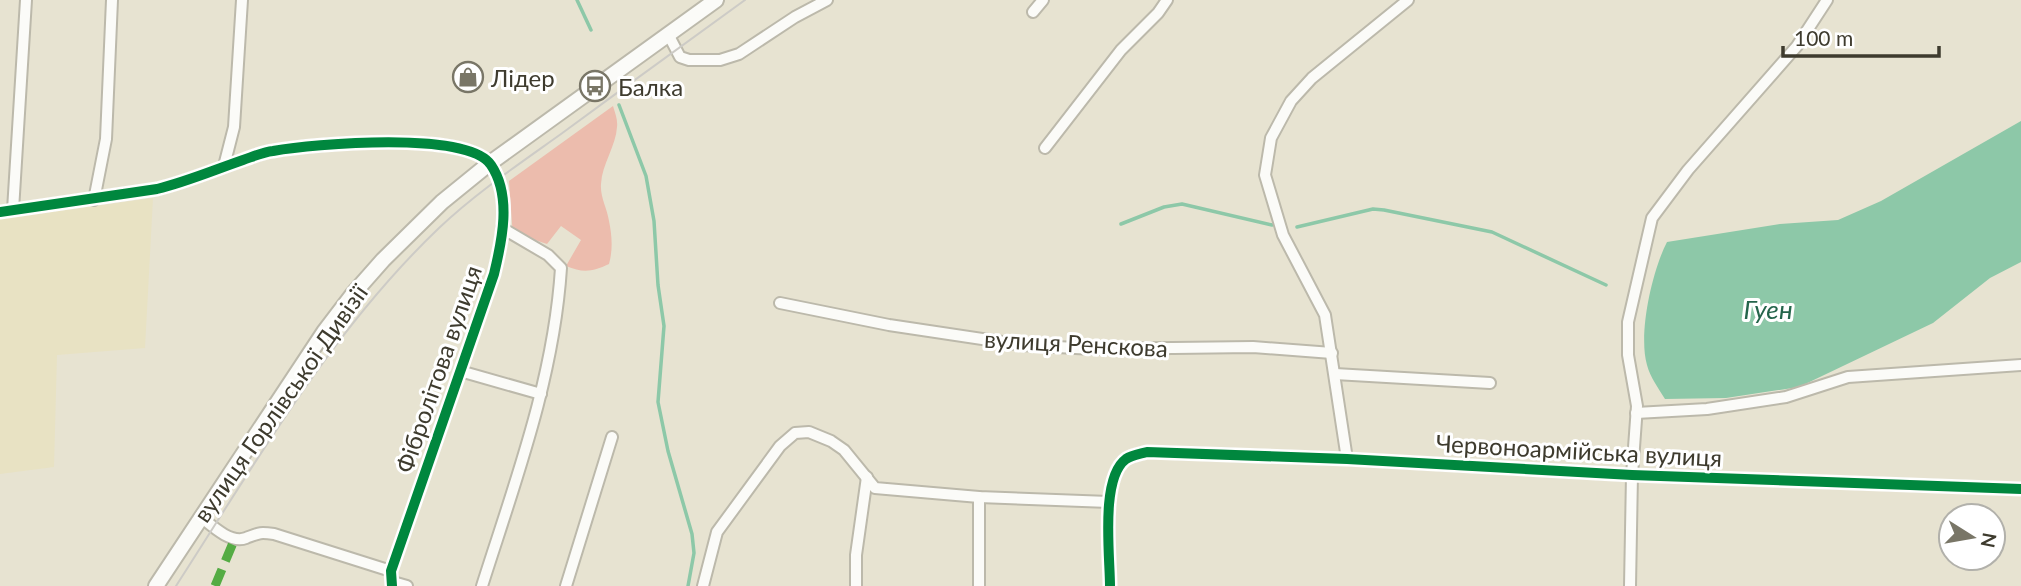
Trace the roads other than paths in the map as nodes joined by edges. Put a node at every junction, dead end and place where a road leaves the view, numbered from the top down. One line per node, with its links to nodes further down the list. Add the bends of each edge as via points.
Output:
1 (26, 0): 16 (street)
2 (112, 0): 15 (street, via 106,139)
3 (242, 0): 14 (street, via 234,127)
4 (716, 0): 11 (main road, вулиця Горлівської Дивізії)
5 (827, 0): 11 (street, via 739,54 720,60 680,57)
6 (1043, 0): 10 (street)
7 (1167, 0): 12 (street, via 1121,50)
8 (1408, 0): 20 (street, via 1312,78 1291,101 1272,138 1265,175 1283,235 1325,315)
9 (1827, 0): 26 (street, via 1797,46 1652,218 1628,330)
10 (1033, 12)
11 (668, 34): 13 (main road, вулиця Горлівської Дивізії)
12 (1045, 148)
13 (490, 163): 14 (street, via 480,155 447,145 381,142 271,151); 18 (street, Фібролітова вулиця, via 501,193); 34 (main road, вулиця Горлівської Дивізії, via 415,227 353,294)
14 (224, 166): 15 (street, via 182,183)
15 (94, 200): 16 (street)
16 (13, 211): 17 (street)
17 (0, 212)
18 (502, 228): 22 (street, Фібролітова вулиця, via 494,274); 25 (street, via 561,268)
19 (780, 303): 20 (street, вулиця Ренскова, via 1022,345 1253,347)
20 (1332, 353): 23 (street)
21 (2021, 366): 26 (street, via 1848,377 1786,397 1707,409)
22 (460, 371): 25 (street); 35 (street, Фібролітова вулиця)
23 (1335, 374): 24 (street); 28 (street)
24 (1490, 383)
25 (541, 394): 38 (street)
26 (1636, 413): 29 (street)
27 (612, 437): 39 (street)
28 (1348, 458): 29 (street, Червоноармійська вулиця); 33 (street, Червоноармійська вулиця, via 1135,454 1119,468)
29 (1632, 475): 31 (street, Червоноармійська вулиця); 44 (street)
30 (866, 477): 32 (street, via 875,488); 40 (street, via 831,441 809,432 795,433 780,446 717,532); 41 (street)
31 (2021, 489)
32 (979, 497): 33 (street); 42 (street)
33 (1109, 502): 43 (street)
34 (201, 517): 35 (street, via 227,536 245,539 255,533 274,534); 36 (main road, вулиця Горлівської Дивізії)
35 (392, 580): 37 (street)
36 (156, 586)
37 (407, 586)
38 (482, 586)
39 (566, 586)
40 (703, 586)
41 (856, 586)
42 (979, 586)
43 (1110, 586)
44 (1630, 586)

